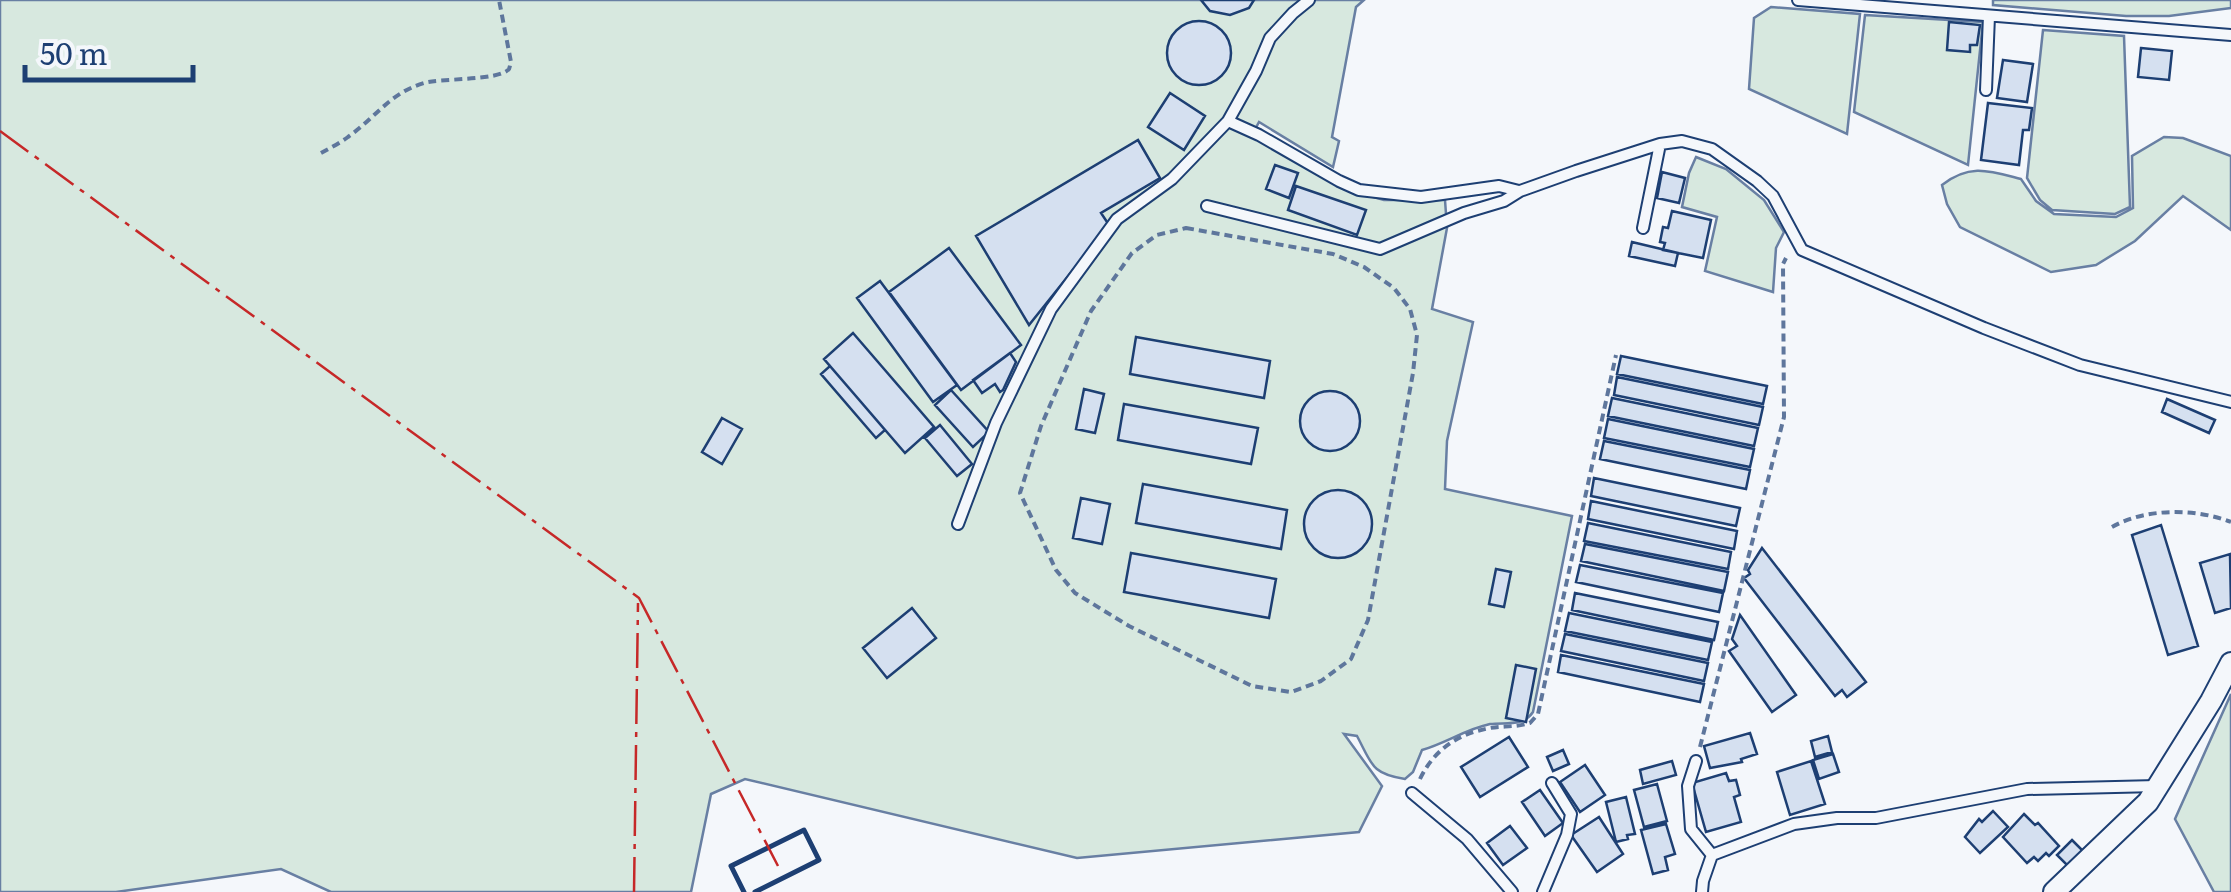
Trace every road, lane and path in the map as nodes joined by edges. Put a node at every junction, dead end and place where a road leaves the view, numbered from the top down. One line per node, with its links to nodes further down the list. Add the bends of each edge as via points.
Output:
1 (499, 0): 9 (path, via 510,68 407,88)
2 (1308, 0): 7 (lane, via 1270,38)
3 (1798, 0): 4 (lane)
4 (1989, 16): 5 (lane); 6 (lane)
5 (2231, 35)
6 (1986, 90)
7 (1228, 121): 10 (lane, via 1359,190 1421,197 1499,186); 17 (lane, via 1172,179 1117,220 1050,310)
8 (1660, 144): 10 (lane); 12 (lane); 13 (lane, via 1682,141 1712,149 1773,196)
9 (321, 153)
10 (1520, 191): 11 (lane, via 1380,248)
11 (1207, 206)
12 (1642, 228)
13 (1794, 238): 15 (lane, via 1802,250 2064,359); 21 (path, via 1782,264 1784,417)
14 (1616, 355): 24 (path, via 1538,714 1530,723 1489,728 1448,744 1430,759)
15 (2231, 402)
16 (2231, 522): 18 (path, via 2151,513)
17 (958, 524)
18 (2112, 527)
19 (1056, 570): 19 (path, via 1020,493 1090,311 1132,252 1157,235 1186,228 1333,254 1394,288 1410,309 1415,354 1368,620 1351,659 1292,692 1252,686 1129,626 1075,592)
20 (2231, 663): 23 (street)
21 (1696, 762): 25 (lane, via 1688,786 1691,829)
22 (1552, 784): 27 (lane, via 1571,814)
23 (2158, 786): 25 (lane, via 2027,790 1876,818 1794,824); 29 (street)
24 (1412, 793): 26 (lane, via 1467,839)
25 (1712, 855): 28 (lane)
26 (1512, 892)
27 (1542, 892)
28 (1702, 892)
29 (2054, 892)

